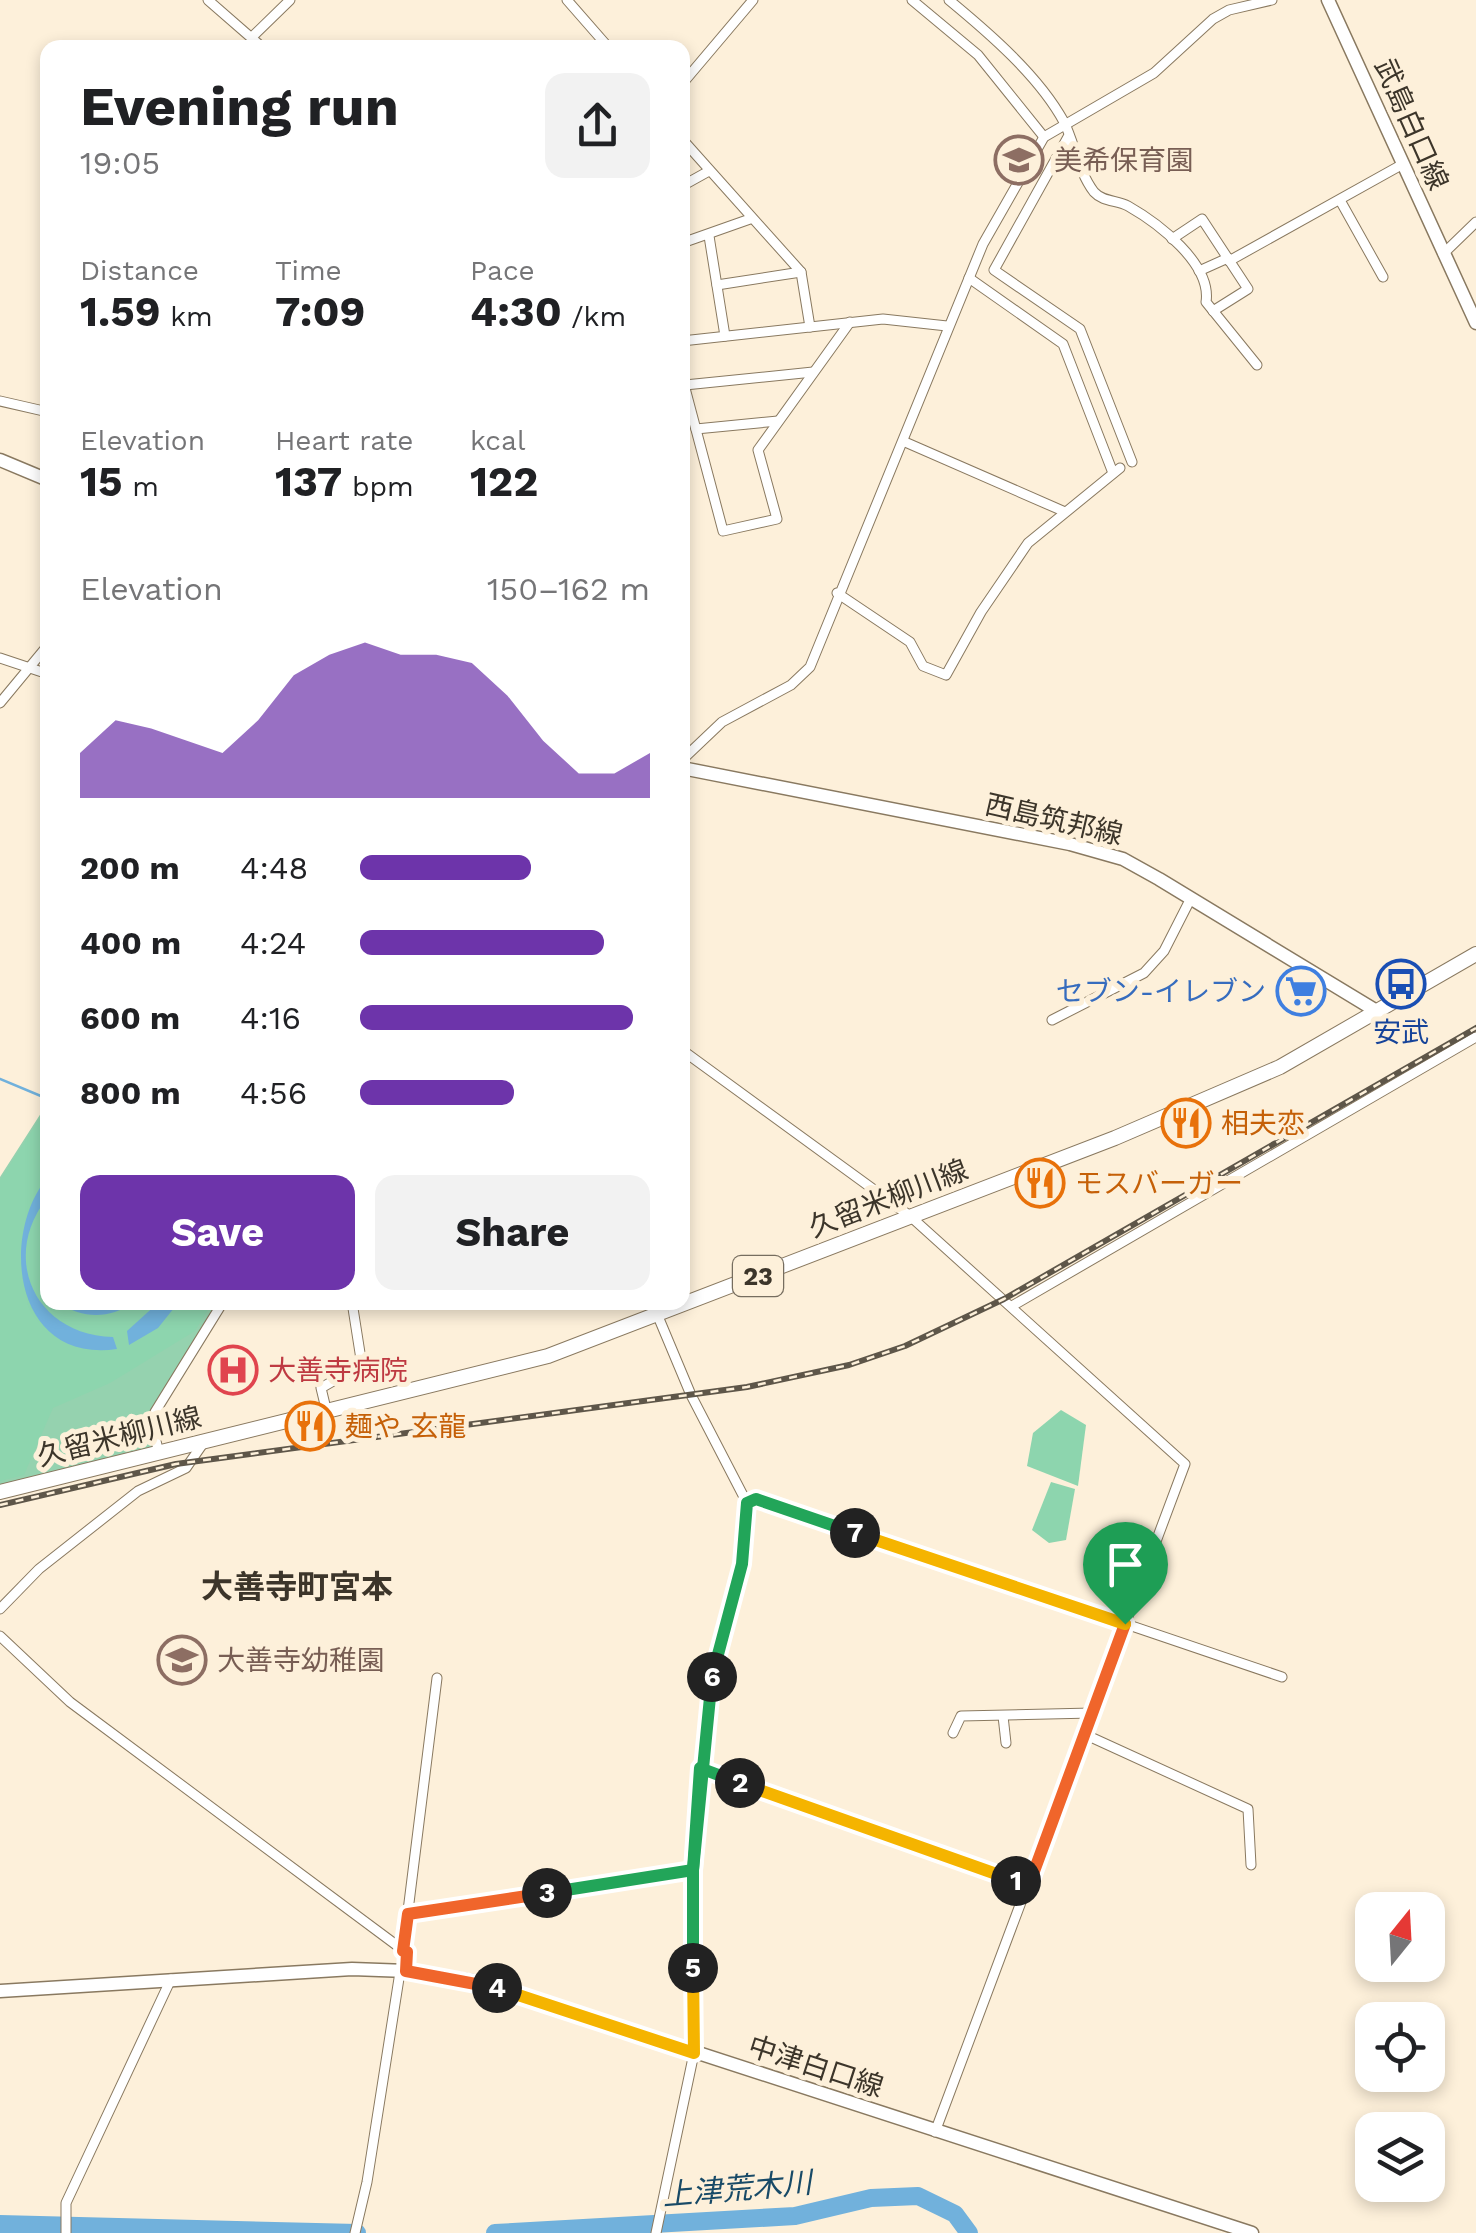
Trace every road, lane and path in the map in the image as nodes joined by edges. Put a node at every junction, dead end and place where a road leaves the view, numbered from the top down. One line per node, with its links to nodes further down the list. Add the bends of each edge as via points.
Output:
1 (208, 0): 9 (street)
2 (290, 0): 9 (street)
3 (567, 0): 11 (street)
4 (912, 0): 14 (street, via 978,56)
5 (949, 0): 13 (street, via 1001,43)
6 (1272, 0): 13 (street, via 1213,19 1154,74)
7 (1328, 0): 17 (main road, 武島白口線)
8 (748, 2): 12 (street)
9 (252, 36): 10 (street)
10 (256, 40)
11 (602, 40)
12 (690, 74)
13 (1065, 124): 14 (street); 15 (street)
14 (1044, 137): 31 (street)
15 (1068, 137): 24 (street, via 1095,193 1124,204); 51 (street, via 994,270 1080,328)
16 (690, 149): 18 (street)
17 (1404, 164): 20 (street); 26 (main road, 武島白口線)
18 (709, 171): 19 (street); 21 (street)
19 (690, 182)
20 (1340, 202): 27 (street); 30 (street)
21 (750, 219): 23 (street); 29 (street)
22 (1476, 222): 26 (street)
23 (709, 236): 25 (street); 32 (street)
24 (1172, 239): 27 (street, via 1202,219); 28 (street)
25 (690, 241)
26 (1443, 254): 35 (main road, 武島白口線)
27 (1228, 260): 28 (street); 33 (street, via 1248,291)
28 (1199, 271): 33 (street)
29 (801, 272): 32 (street); 36 (street)
30 (1383, 276)
31 (968, 278): 37 (street); 53 (street, via 1063,344 1116,470)
32 (717, 285): 38 (street)
33 (1213, 310): 40 (street)
34 (850, 322): 36 (street); 37 (street, via 915,319); 41 (street)
35 (1476, 323)
36 (810, 326): 38 (street)
37 (948, 326): 49 (street)
38 (725, 336): 39 (street)
39 (690, 340)
40 (1257, 365)
41 (813, 372): 42 (street); 46 (street)
42 (690, 381)
43 (0, 401): 45 (street)
44 (690, 404): 48 (street)
45 (40, 410)
46 (778, 421): 48 (street); 48 (street, via 758,450 776,519 724,530)
47 (690, 427): 48 (street)
48 (696, 427)
49 (905, 442): 53 (street); 54 (street)
50 (0, 460): 52 (main road)
51 (1132, 462)
52 (40, 477)
53 (1063, 511): 54 (street, via 1028,543 946,675 922,666 910,642)
54 (837, 594): 60 (street, via 804,676 722,722)
55 (40, 655): 57 (street)
56 (0, 658): 57 (street)
57 (31, 666): 58 (street); 59 (street)
58 (40, 670)
59 (0, 703)
60 (690, 756)
61 (690, 766): 62 (main road, 西島筑邦線, via 1073,844 1123,859)
62 (1191, 898): 64 (main road, 西島筑邦線); 65 (street, via 1164,951 1144,973)
63 (1476, 954): 64 (main road, 久留米柳川線 / 23)
64 (1378, 1012): 68 (main road, 久留米柳川線 / 23, via 1280,1067)
65 (1052, 1020)
66 (1476, 1037): 70 (street)
67 (690, 1056): 68 (street)
68 (910, 1216): 69 (main road, 久留米柳川線 / 23); 70 (street)
69 (690, 1296)
70 (1012, 1306): 81 (street, via 1184,1464)
71 (218, 1310): 77 (street, via 154,1412)
72 (353, 1310): 75 (street, via 363,1372 346,1373 321,1388)
73 (652, 1310): 75 (main road, 久留米柳川線 / 23, via 548,1356)
74 (654, 1310): 79 (street)
75 (327, 1413): 76 (main road, 久留米柳川線 / 23)
76 (207, 1439): 77 (main road, 久留米柳川線 / 23); 80 (street, via 186,1468 138,1492)
77 (160, 1452): 78 (main road, 久留米柳川線 / 23)
78 (0, 1492)
79 (747, 1503): 81 (street, via 756,1499); 90 (street, via 742,1564 714,1659)
80 (0, 1609)
81 (1125, 1624): 83 (street); 85 (street)
82 (0, 1636): 95 (street, via 70,1702)
83 (1282, 1677)
84 (436, 1678): 94 (street)
85 (1092, 1713): 86 (street); 88 (street)
86 (1003, 1716): 87 (street, via 961,1716); 89 (street)
87 (954, 1733)
88 (1084, 1734): 91 (street, via 1248,1809); 93 (street)
89 (1006, 1743)
90 (700, 1768): 92 (street); 93 (street)
91 (1251, 1865)
92 (693, 1870): 94 (street); 99 (street)
93 (1029, 1885): 100 (street)
94 (408, 1914): 95 (street)
95 (403, 1951): 96 (street)
96 (403, 1972): 97 (main road, 中津白口線); 99 (main road, 中津白口線, via 483,1983); 102 (street)
97 (171, 1979): 98 (main road, 中津白口線); 101 (street, via 66,2203)
98 (0, 1990)
99 (694, 2053): 100 (main road, 中津白口線); 103 (street)
100 (935, 2132): 104 (main road, 中津白口線)
101 (66, 2233)
102 (354, 2233)
103 (656, 2233)
104 (1252, 2233)

